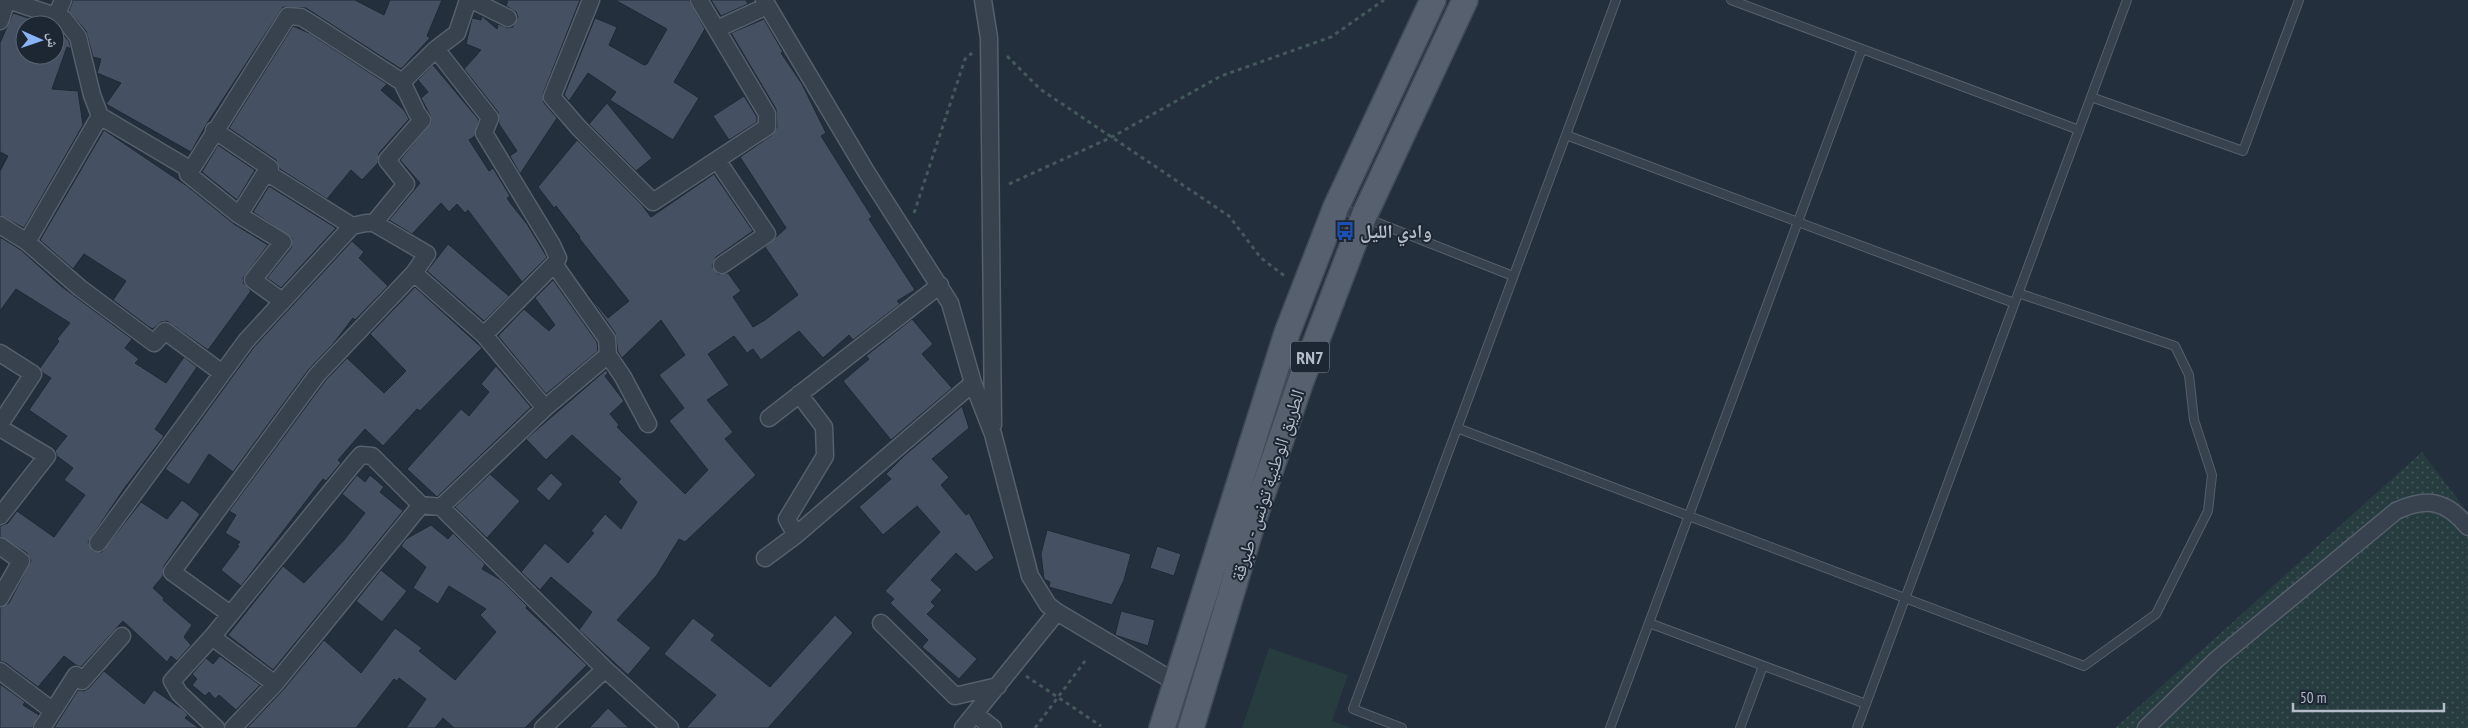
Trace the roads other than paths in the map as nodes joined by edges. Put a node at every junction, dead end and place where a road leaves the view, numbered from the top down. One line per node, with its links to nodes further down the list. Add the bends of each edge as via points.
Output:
1 (8, 0): 14 (street); 18 (street)
2 (63, 0): 15 (street)
3 (473, 0): 16 (street); 20 (street, via 457,33)
4 (592, 0): 28 (street, via 552,97 653,202)
5 (699, 0): 19 (street)
6 (983, 0): 59 (street, via 989,38)
7 (1433, 0): 31 (main road, الطريق الوطنية تونس - طبرقة / RN7)
8 (1465, 0): 33 (main road, الطريق الوطنية تونس - طبرقة / RN7)
9 (1616, 0): 27 (lane)
10 (1731, 0): 21 (lane)
11 (2127, 0): 23 (lane)
12 (2299, 0): 23 (lane, via 2243,151)
13 (766, 3): 19 (street); 43 (street, via 906,235)
14 (50, 15)
15 (57, 15)
16 (508, 18)
17 (65, 20): 24 (street, via 78,37)
18 (0, 21)
19 (717, 28): 28 (street, via 768,122 767,127)
20 (436, 49): 22 (street); 39 (street, via 490,118 484,133 552,245 558,258)
21 (1862, 49): 26 (lane); 34 (lane)
22 (402, 82): 25 (street, via 314,24 293,14 284,20); 35 (street, via 422,120 387,160 406,184)
23 (2091, 97): 26 (lane)
24 (100, 116): 29 (street); 38 (street)
25 (214, 130): 29 (street); 30 (street, via 270,168)
26 (2079, 130): 44 (lane)
27 (1566, 135): 34 (lane); 42 (lane)
28 (717, 160): 40 (street, via 767,234)
29 (191, 170): 32 (street, via 188,174)
30 (266, 172): 32 (street); 37 (street)
31 (1336, 206): 33 (lane); 80 (main road, الطريق الوطنية تونس - طبرقة / RN7, via 1287,333)
32 (240, 215): 45 (street, via 283,242 253,280)
33 (1364, 216): 42 (lane); 94 (main road, الطريق الوطنية تونس - طبرقة / RN7, via 1275,456)
34 (1798, 222): 46 (lane); 63 (lane)
35 (374, 223): 37 (street); 41 (street, via 427,254)
36 (0, 225): 38 (street)
37 (352, 226): 45 (street)
38 (27, 242): 50 (street, via 80,288 154,342 165,331)
39 (554, 264): 47 (street); 49 (street, via 607,339)
40 (722, 265)
41 (414, 273): 47 (street); 72 (street, via 317,375 172,572)
42 (1513, 276): 58 (lane)
43 (940, 285): 51 (street, via 950,303); 52 (street)
44 (2018, 293): 46 (lane); 70 (lane, via 2175,346 2189,375 2194,420 2212,475 2208,511 2156,614 2084,666)
45 (282, 301): 50 (street)
46 (2014, 303): 70 (lane)
47 (484, 334): 53 (street)
48 (0, 353): 55 (street, via 33,374)
49 (608, 355): 53 (street); 56 (street)
50 (222, 373): 66 (street)
51 (973, 383): 59 (street); 65 (street)
52 (799, 394): 54 (street); 65 (street, via 824,427 825,456 788,519)
53 (545, 408): 61 (street)
54 (769, 418)
55 (0, 424)
56 (648, 424)
57 (0, 428): 62 (street, via 47,456)
58 (1457, 428): 63 (lane); 95 (lane, via 1353,709)
59 (993, 434): 71 (street, via 1030,576 1048,606)
60 (421, 505): 61 (street); 72 (street, via 372,456 361,455); 81 (street)
61 (441, 507): 78 (street)
62 (0, 516)
63 (1689, 516): 70 (lane); 74 (lane)
64 (2468, 527): 99 (street, via 2444,506 2429,501 2396,511 2216,660)
65 (796, 535): 68 (street)
66 (98, 543)
67 (0, 546): 69 (street, via 21,561)
68 (764, 558)
69 (0, 598)
70 (1905, 598): 83 (lane)
71 (1057, 612): 80 (street); 82 (street)
72 (230, 614): 76 (street)
73 (881, 623): 82 (street, via 955,696)
74 (1649, 623): 77 (lane); 96 (lane)
75 (122, 636): 84 (street, via 82,681 76,675)
76 (212, 637): 81 (street); 87 (street, via 172,681 179,693)
77 (1763, 666): 83 (lane); 97 (lane)
78 (605, 669): 89 (street); 90 (street)
79 (0, 671): 84 (street)
80 (1175, 682): 93 (main road, الطريق الوطنية تونس - طبرقة / RN7)
81 (275, 684): 88 (street)
82 (998, 686): 85 (street)
83 (1866, 704): 98 (lane)
84 (53, 711): 86 (street)
85 (974, 714): 91 (street); 92 (street)
86 (42, 728)
87 (216, 728)
88 (233, 728)
89 (542, 728)
90 (670, 728)
91 (964, 728)
92 (993, 728)
93 (1162, 728)
94 (1191, 728)
95 (1402, 728)
96 (1610, 728)
97 (1740, 728)
98 (1857, 728)
99 (2146, 728)

